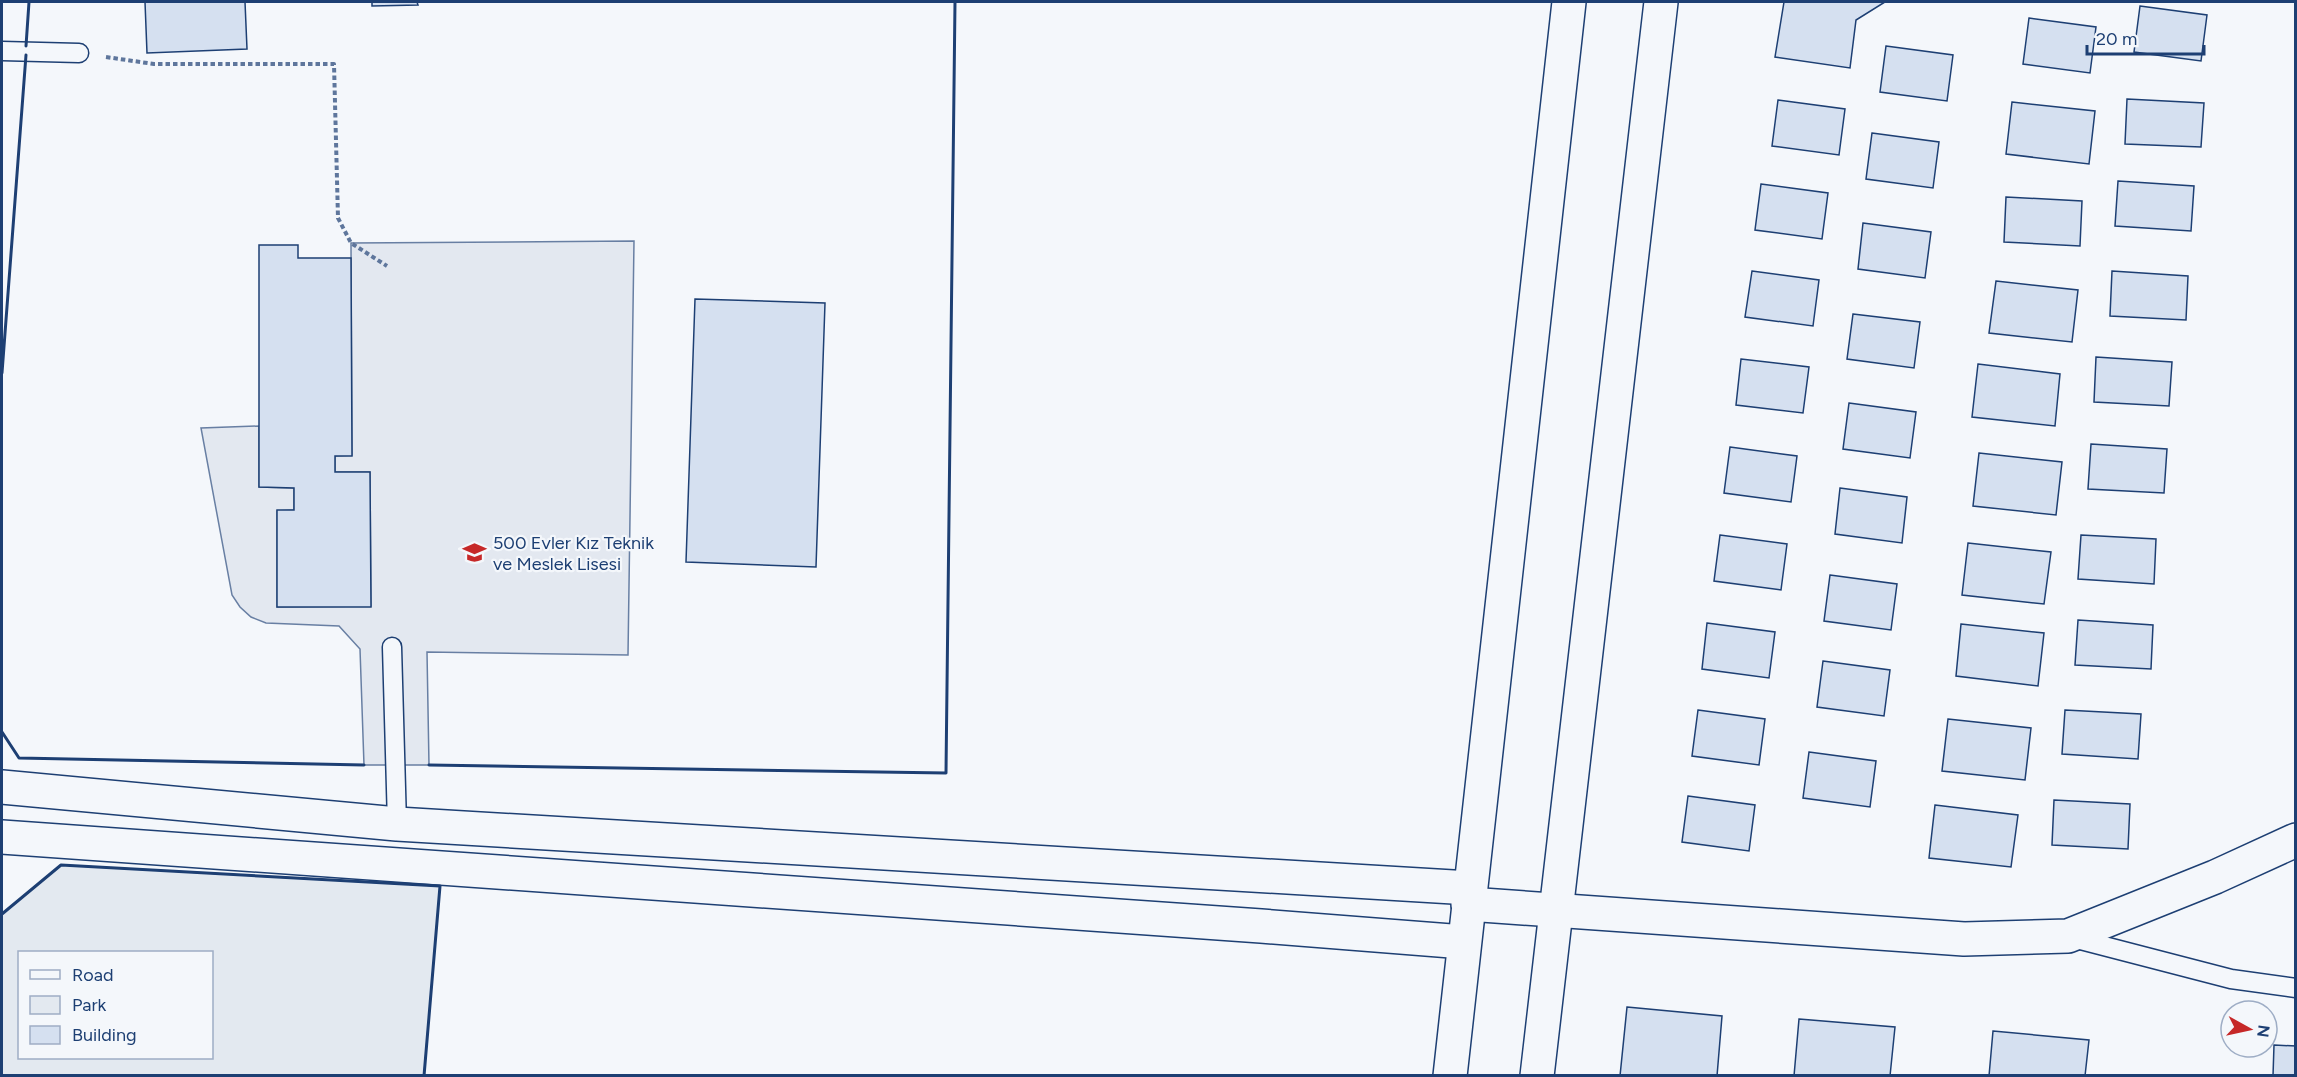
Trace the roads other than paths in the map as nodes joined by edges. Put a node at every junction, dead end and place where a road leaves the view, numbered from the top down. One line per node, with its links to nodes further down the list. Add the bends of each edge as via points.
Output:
1 (1569, 2): 10 (street)
2 (1661, 2): 11 (street)
3 (2, 51): 4 (lane)
4 (79, 53)
5 (392, 647): 7 (lane)
6 (2, 787): 7 (street)
7 (397, 824): 10 (street)
8 (2, 837): 13 (street)
9 (2295, 840): 12 (street)
10 (1469, 896): 11 (street); 13 (street)
11 (1556, 911): 12 (street, via 1964,939); 16 (street)
12 (2068, 936): 14 (lane, via 2231,979)
13 (1464, 942): 15 (street)
14 (2295, 988)
15 (1450, 1076)
16 (1537, 1076)

